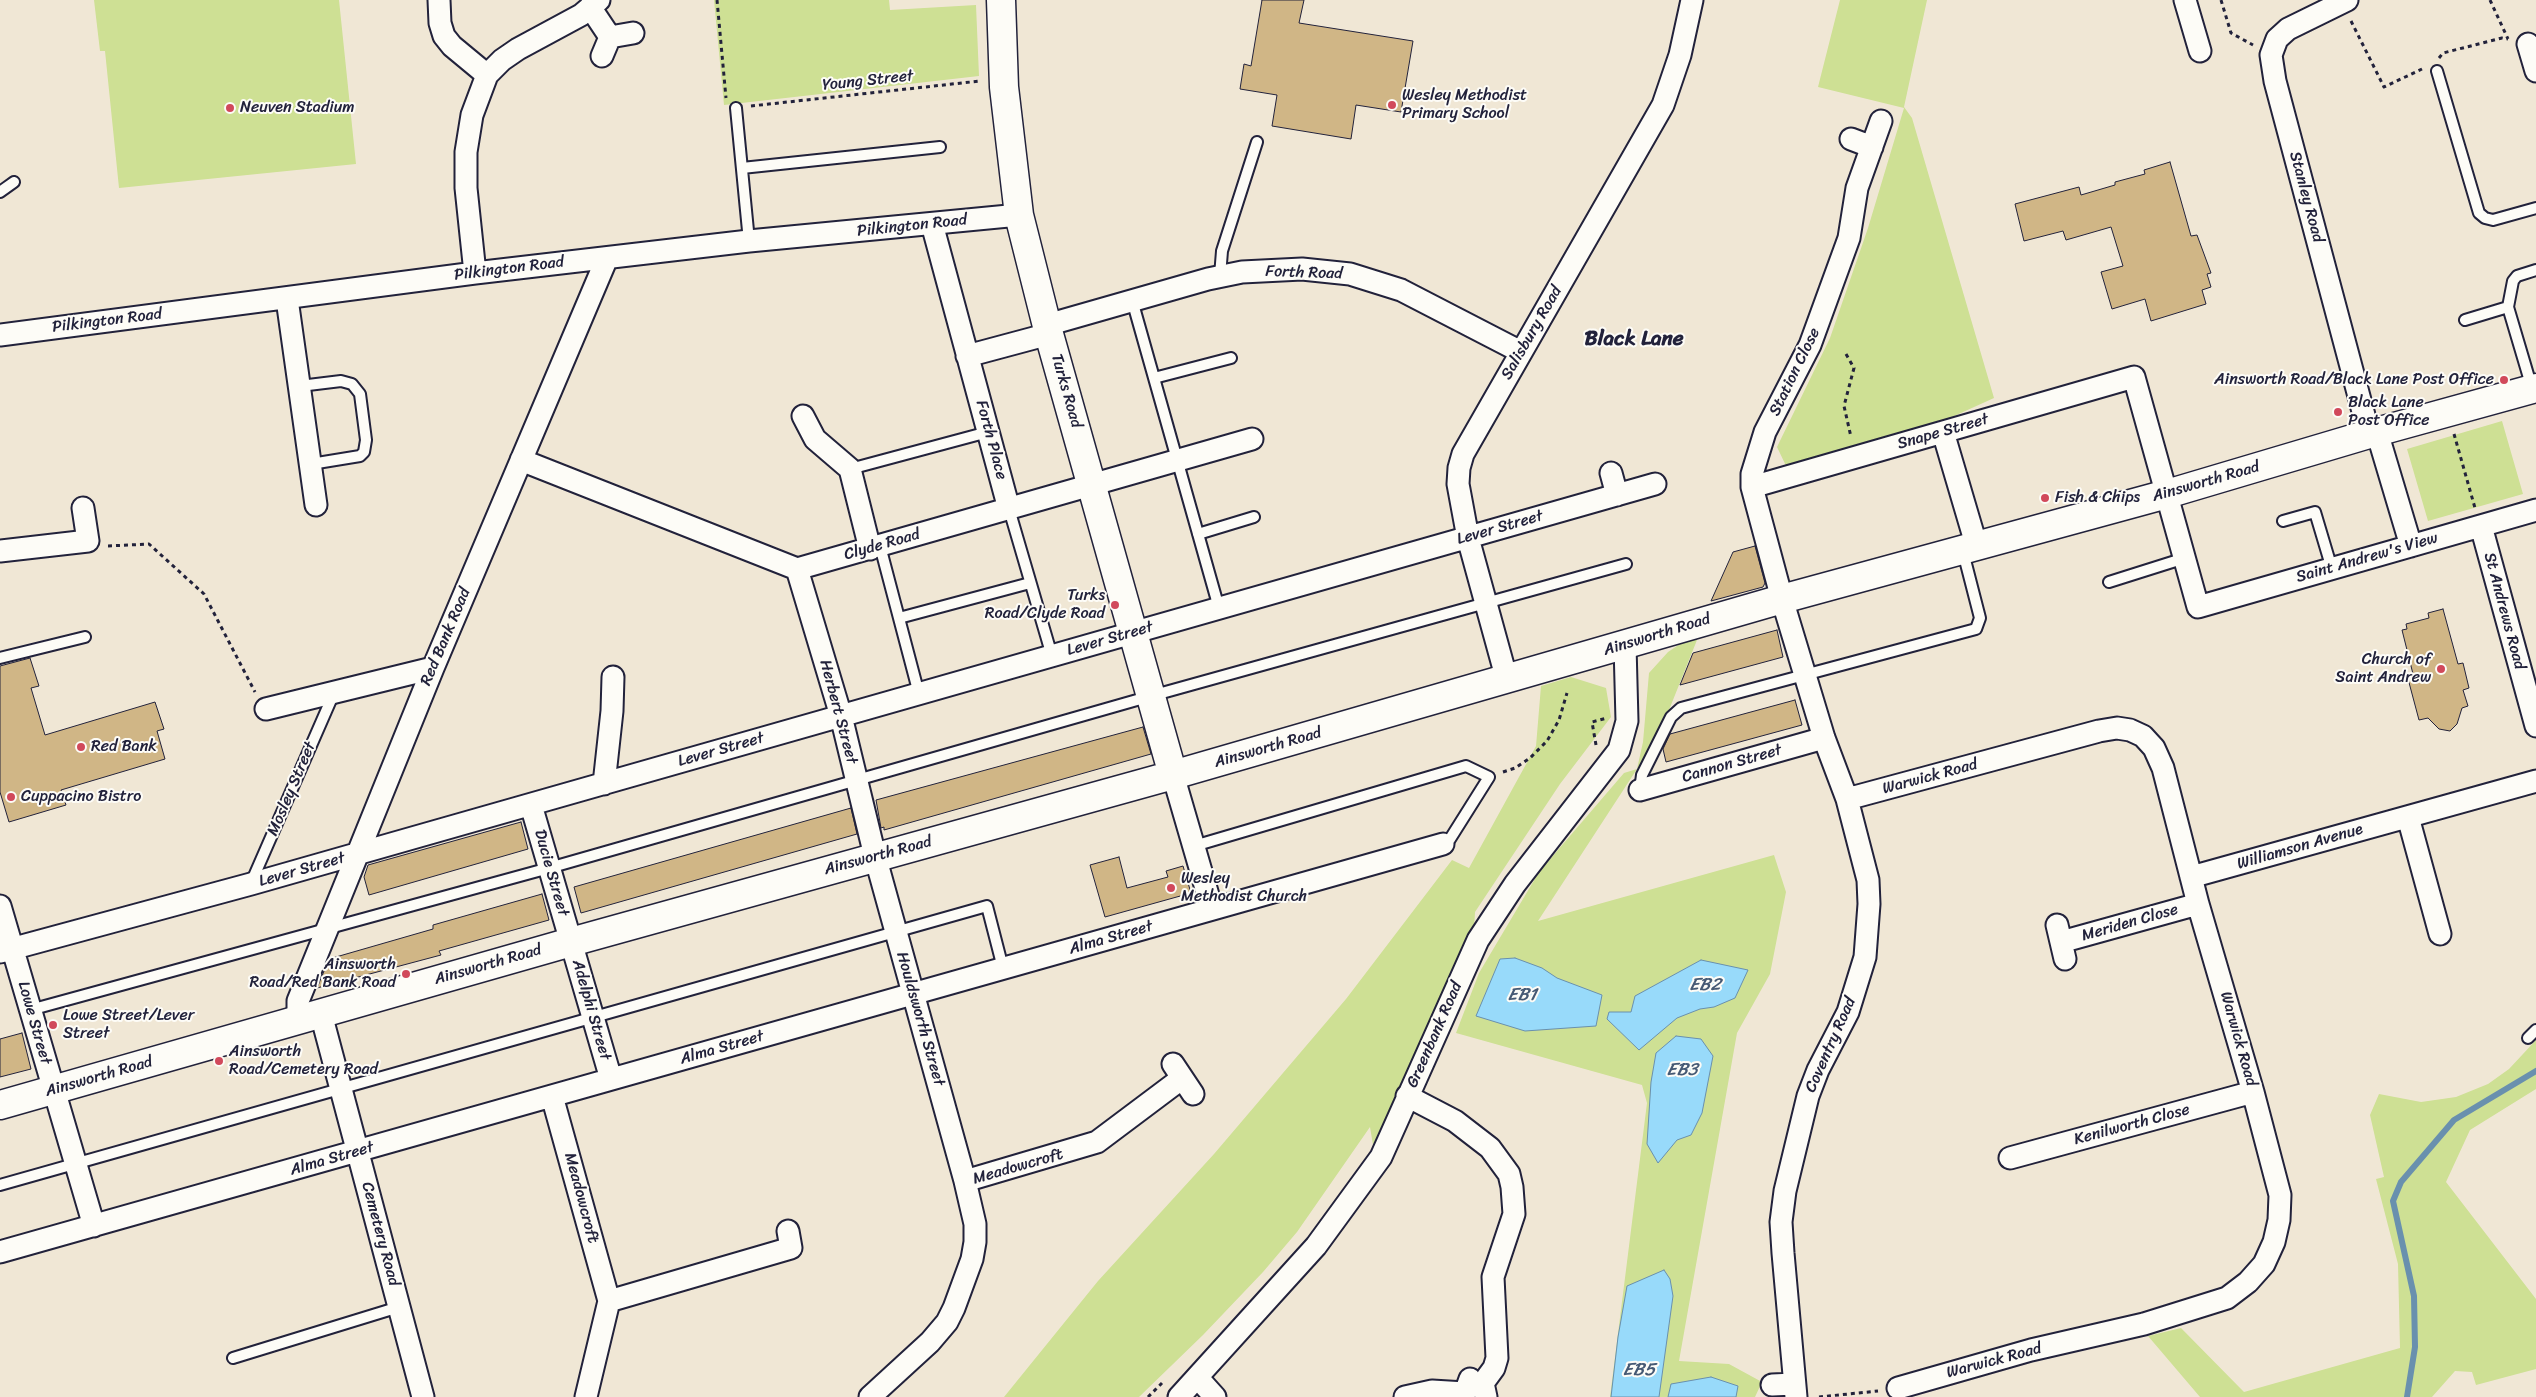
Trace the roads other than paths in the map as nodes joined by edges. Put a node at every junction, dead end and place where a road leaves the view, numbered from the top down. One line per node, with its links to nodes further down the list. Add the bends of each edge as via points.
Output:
1 (439, 0): 12 (street, via 444,36)
2 (1001, 0): 23 (main road, Turks Road, via 1003,78)
3 (1692, 0): 36 (street, Salisbury Road, via 1673,82 1663,105)
4 (2185, 0): 9 (street)
5 (2344, 2): 45 (street, Stanley Road, via 2288,30 2278,39 2271,55 2275,81)
6 (595, 4): 7 (street, via 606,47); 12 (street, via 518,49)
7 (633, 33)
8 (2518, 42): 11 (street)
9 (2200, 51)
10 (2436, 67): 22 (lane, via 2479,213 2493,220)
11 (2536, 71)
12 (487, 75): 28 (street, via 472,115 466,152 466,188)
13 (736, 108): 19 (lane)
14 (1881, 121): 17 (street, Station Close)
15 (1851, 139): 17 (street)
16 (1257, 142): 29 (lane, via 1222,251)
17 (1872, 146): 54 (street, Station Close, via 1857,188 1850,238 1810,345 1765,432 1752,474)
18 (940, 147): 19 (lane)
19 (742, 168): 25 (lane)
20 (14, 182): 21 (lane)
21 (0, 192)
22 (2536, 208)
23 (1019, 215): 24 (street, Pilkington Road); 34 (main road, Turks Road)
24 (932, 224): 25 (street, Pilkington Road); 37 (street, Forth Place)
25 (749, 241): 26 (street, Pilkington Road)
26 (606, 258): 28 (street, Pilkington Road); 47 (street, Red Bank Road)
27 (2536, 270): 32 (lane, via 2513,280)
28 (475, 273): 30 (street, Pilkington Road)
29 (1220, 276): 31 (street, Forth Road); 36 (street, Forth Road, via 1283,269 1350,274 1401,290)
30 (287, 299): 35 (street, Pilkington Road); 40 (street)
31 (1132, 300): 34 (street, Forth Road); 39 (lane)
32 (2508, 307): 33 (lane); 41 (lane)
33 (2465, 320)
34 (1048, 329): 37 (street, Forth Road); 52 (main road, Turks Road)
35 (0, 335)
36 (1521, 352): 65 (street, Salisbury Road, via 1463,454 1459,468 1458,484)
37 (968, 356): 43 (street, Forth Place)
38 (1231, 358): 39 (lane)
39 (1154, 378): 48 (lane)
40 (300, 386): 49 (street); 49 (lane, via 341,381 352,384 360,394 366,446 360,456)
41 (2534, 389): 45 (main road, Ainsworth Road)
42 (803, 416): 50 (street, via 815,439)
43 (988, 432): 50 (lane); 59 (street, Forth Place)
44 (1942, 432): 54 (street, Snape Street); 55 (street, Snape Street, via 2134,378); 66 (street)
45 (2373, 433): 55 (main road, Ainsworth Road); 67 (street, Stanley Road)
46 (1252, 439): 48 (street, Clyde Road)
47 (521, 460): 72 (street); 85 (street, Red Bank Road)
48 (1177, 460): 52 (street, Clyde Road); 64 (lane)
49 (311, 464): 57 (street)
50 (850, 469): 68 (street)
51 (1611, 473): 56 (street)
52 (1092, 484): 59 (street, Clyde Road); 80 (main road, Turks Road)
53 (1656, 484): 56 (street, Lever Street)
54 (1752, 487): 76 (street, Station Close)
55 (2167, 494): 66 (main road, Ainsworth Road); 70 (street)
56 (1617, 495): 65 (street, Lever Street)
57 (316, 504)
58 (83, 508): 69 (street, via 88,541)
59 (1009, 509): 68 (street, Clyde Road); 74 (lane, Forth Place)
60 (2536, 510): 63 (street, Saint Andrew's View)
61 (1254, 517): 64 (lane)
62 (2283, 521): 73 (lane, via 2315,512)
63 (2481, 526): 67 (street, Saint Andrew's View); 94 (street, St Andrews Road)
64 (1198, 534): 78 (lane)
65 (1468, 538): 77 (street, Salisbury Road); 78 (street, Lever Street)
66 (1969, 546): 76 (main road, Ainsworth Road); 86 (lane, via 1980,618 1976,629)
67 (2411, 546): 73 (street, Saint Andrew's View)
68 (875, 547): 72 (street, Clyde Road); 79 (lane)
69 (0, 551)
70 (2185, 558): 73 (street, Saint Andrew's View, via 2198,607); 75 (lane)
71 (1626, 564): 77 (lane)
72 (798, 569): 93 (street, Herbert Street)
73 (2332, 569)
74 (1030, 582): 79 (lane); 83 (lane, Forth Place)
75 (2109, 582)
76 (1782, 599): 82 (main road, Ainsworth Road); 86 (street, Coventry Road)
77 (1485, 602): 88 (street, Salisbury Road); 91 (lane)
78 (1219, 608): 80 (street, Lever Street)
79 (899, 618): 90 (lane)
80 (1133, 633): 83 (street, Lever Street); 91 (main road, Turks Road)
81 (85, 637): 84 (lane)
82 (1625, 645): 88 (main road, Ainsworth Road); 133 (street, Greenbank Road, via 1627,721 1619,750 1515,884 1478,940)
83 (1052, 656): 90 (street, Lever Street)
84 (0, 658)
85 (433, 668): 89 (street); 106 (street, Red Bank Road)
86 (1805, 676): 95 (street, Coventry Road); 100 (lane, via 1681,708 1671,717 1642,775)
87 (613, 677): 99 (street)
88 (1507, 680): 96 (main road, Ainsworth Road)
89 (334, 693): 92 (street); 110 (lane, Mosley Street)
90 (919, 694): 93 (street, Lever Street)
91 (1150, 696): 96 (main road, Turks Road); 97 (lane)
92 (266, 709)
93 (841, 716): 97 (street, Herbert Street); 99 (street, Lever Street)
94 (2536, 726)
95 (1824, 738): 100 (street, Cannon Street); 101 (street, Coventry Road)
96 (1173, 775): 105 (street); 107 (main road, Ainsworth Road)
97 (857, 780): 107 (street, Herbert Street); 108 (lane)
98 (2536, 781): 103 (street, Williamson Avenue)
99 (604, 784): 102 (street, Lever Street)
100 (1640, 790)
101 (1847, 799): 109 (street, Warwick Road, via 2099,731 2130,730 2143,736 2154,748 2163,768); 150 (street, Coventry Road, via 1868,880 1868,929 1865,957 1848,1012 1808,1096 1785,1191 1781,1222)
102 (531, 805): 106 (street, Lever Street); 108 (street, Ducie Street)
103 (2408, 817): 109 (street, Williamson Avenue); 116 (street)
104 (1443, 844): 105 (lane, via 1450,839 1488,777 1466,766); 113 (street, Alma Street)
105 (1194, 846): 113 (street)
106 (358, 854): 110 (street, Lever Street); 114 (street, Red Bank Road)
107 (875, 856): 115 (street, Houldsworth Street); 117 (main road, Ainsworth Road)
108 (549, 868): 114 (lane); 117 (street, Ducie Street)
109 (2191, 877): 111 (street, Warwick Road)
110 (251, 884): 119 (street, Lever Street)
111 (2198, 904): 118 (street, Meriden Close); 131 (street, Warwick Road)
112 (0, 906): 119 (street, Lowe Street)
113 (1212, 909): 120 (street, Alma Street)
114 (327, 930): 122 (lane); 123 (street, Red Bank Road, via 298,1001)
115 (896, 932): 120 (lane, via 987,906); 121 (street, Houldsworth Street); 124 (lane)
116 (2440, 934)
117 (571, 942): 123 (main road, Ainsworth Road); 124 (street, Adelphi Street)
118 (2061, 942)
119 (6, 950): 122 (street, Lowe Street)
120 (1003, 968): 121 (street, Alma Street)
121 (913, 994): 127 (street, Alma Street); 138 (street, Houldsworth Street)
122 (30, 1010): 129 (street, Lowe Street)
123 (309, 1017): 129 (main road, Ainsworth Road); 130 (street, Cemetery Road)
124 (594, 1018): 127 (street, Adelphi Street); 130 (lane)
125 (2536, 1030): 126 (lane)
126 (2528, 1038)
127 (611, 1079): 132 (street, Alma Street)
128 (1182, 1079): 138 (street, Meadowcroft, via 1097,1142)
129 (53, 1089): 134 (main road, Ainsworth Road); 137 (street, Lowe Street)
130 (342, 1090): 135 (street, Cemetery Road); 137 (lane)
131 (2253, 1092): 136 (street, Kenilworth Close); 149 (street, Warwick Road, via 2280,1195 2274,1242 2264,1264 2248,1282 2227,1298 2144,1324 2031,1350)
132 (552, 1096): 135 (street, Alma Street); 143 (street, Meadowcroft)
133 (1408, 1096): 146 (street, Greenbank Road, via 1381,1157 1316,1246); 147 (street, via 1455,1121 1490,1148 1509,1174 1512,1186 1514,1214 1493,1277 1497,1358 1494,1368)
134 (0, 1105)
135 (359, 1152): 140 (street, Alma Street); 144 (street, Cemetery Road)
136 (2010, 1158)
137 (75, 1163): 139 (lane); 140 (street, Lowe Street)
138 (965, 1181): 153 (street, Meadowcroft, via 975,1224 975,1242 954,1308 930,1342)
139 (0, 1186)
140 (94, 1226): 142 (street, Alma Street)
141 (788, 1230): 143 (street, via 791,1248)
142 (0, 1252)
143 (609, 1301): 152 (street, Meadowcroft)
144 (399, 1307): 145 (lane); 151 (street, Cemetery Road)
145 (233, 1358)
146 (1197, 1377): 154 (street, Greenbank Road); 155 (street)
147 (1475, 1384): 156 (street, via 1465,1394 1432,1391)
148 (1772, 1385): 150 (street, Coventry Road)
149 (1898, 1388)
150 (1795, 1390)
151 (423, 1397)
152 (586, 1397)
153 (870, 1397)
154 (1179, 1397)
155 (1215, 1397)
156 (1405, 1397)

